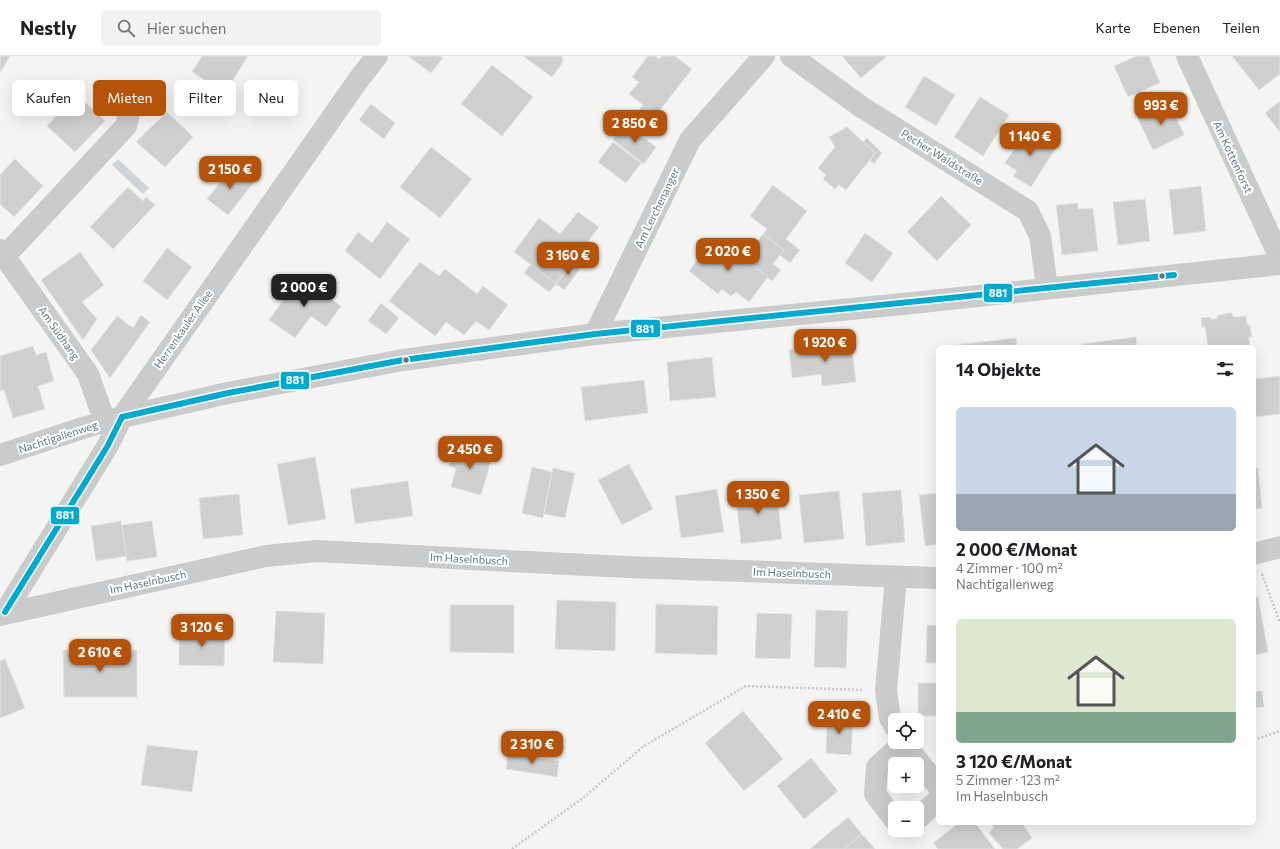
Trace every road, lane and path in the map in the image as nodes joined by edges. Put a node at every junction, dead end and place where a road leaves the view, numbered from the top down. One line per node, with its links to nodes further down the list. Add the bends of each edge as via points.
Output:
1 (377, 56): 11 (street, Herrenkauler Allee)
2 (764, 56): 10 (street, Am Lerchenanger, via 690,140)
3 (791, 56): 9 (street, Pecher Waldstraße, via 863,108 1028,211 1040,236)
4 (1187, 56): 7 (street, Am Kottenforst)
5 (128, 116): 6 (street, via 126,126)
6 (2, 253): 11 (street, Am Südhang, via 88,374)
7 (1280, 258)
8 (1280, 264): 9 (street, Nachtigallenweg)
9 (1047, 288): 10 (street, Nachtigallenweg)
10 (595, 334): 11 (street, Nachtigallenweg, via 403,360 228,394)
11 (114, 420): 12 (street, Nachtigallenweg); 18 (street, Herrenkauler Allee, via 107,447)
12 (0, 455)
13 (1280, 548): 14 (street)
14 (1256, 554)
15 (1256, 559): 19 (path)
16 (896, 577): 17 (street, Im Haselnbusch); 18 (street, Im Haselnbusch, via 317,551 266,556); 20 (street)
17 (936, 578)
18 (3, 614)
19 (1280, 623)
20 (886, 691): 21 (street); 30 (path, via 746,686 644,746 583,798)
21 (889, 713)
22 (1280, 731): 23 (path)
23 (1256, 739)
24 (891, 749): 28 (street, via 877,767 875,794)
25 (910, 749): 26 (street)
26 (936, 783)
27 (936, 802): 29 (street)
28 (888, 811)
29 (924, 813)
30 (512, 849)

